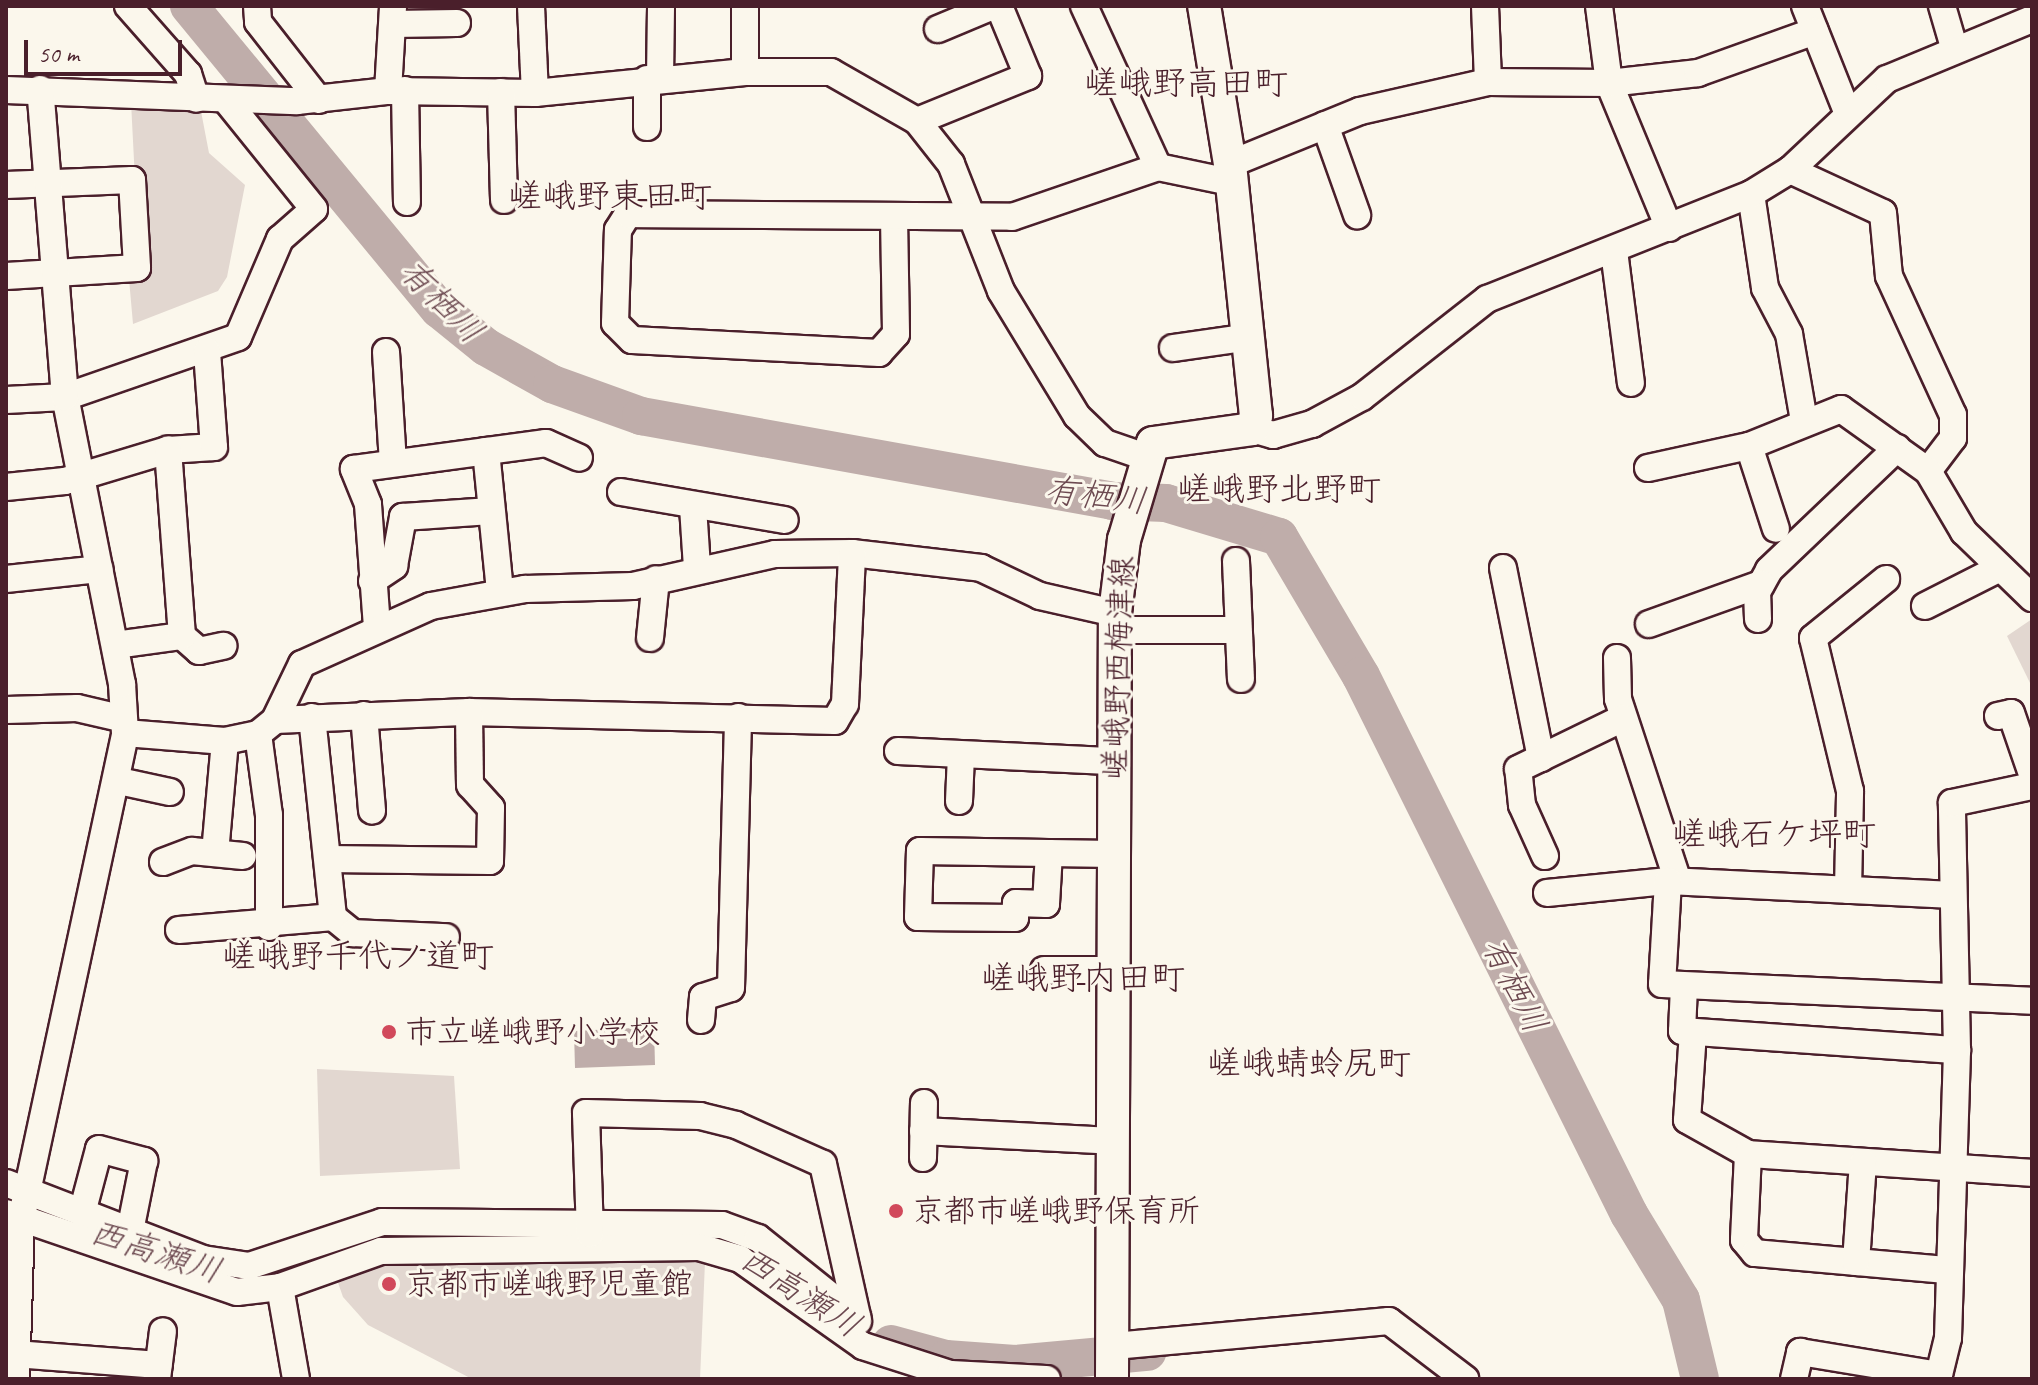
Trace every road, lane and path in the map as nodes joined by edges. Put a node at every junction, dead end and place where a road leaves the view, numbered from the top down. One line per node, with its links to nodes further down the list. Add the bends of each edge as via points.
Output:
1 (128, 6): 28 (street, via 188,74)
2 (257, 6): 30 (street, via 258,22)
3 (531, 6): 27 (street)
4 (661, 6): 20 (street)
5 (745, 6): 19 (street)
6 (996, 6): 16 (street); 32 (street, via 1028,76)
7 (1084, 6): 35 (street)
8 (1204, 6): 37 (main road)
9 (1485, 6): 21 (street)
10 (1599, 6): 22 (street)
11 (1805, 6): 17 (street)
12 (1942, 6): 18 (street)
13 (393, 15): 15 (street); 25 (street)
14 (2032, 19): 18 (street)
15 (457, 23)
16 (938, 29)
17 (1815, 31): 22 (street, via 1698,73); 31 (street)
18 (1954, 47): 31 (street, via 1887,79)
19 (745, 72): 20 (street); 32 (street, via 831,72)
20 (654, 79): 27 (street); 34 (street)
21 (1488, 82): 22 (street); 33 (street)
22 (1609, 83): 46 (street)
23 (40, 89): 24 (street); 28 (street); 38 (street)
24 (6, 90)
25 (397, 90): 26 (street); 30 (street); 42 (street)
26 (501, 92): 27 (street); 41 (street)
27 (535, 93)
28 (196, 99): 29 (street)
29 (230, 101): 30 (street); 52 (street, via 314,209 280,239 238,337)
30 (308, 101)
31 (1848, 114): 36 (street)
32 (917, 121): 45 (street, via 951,164)
33 (1325, 125): 37 (street); 43 (street)
34 (647, 127)
35 (1158, 167): 37 (street); 45 (street, via 1012,217)
36 (1790, 170): 40 (street); 67 (street, via 1883,213 1889,276 1953,415 1953,438)
37 (1230, 173): 50 (main road)
38 (51, 183): 39 (street); 48 (street); 48 (street, via 132,180 137,268)
39 (6, 185)
40 (1751, 194): 46 (street); 57 (street, via 1765,288 1789,334)
41 (504, 200)
42 (407, 202)
43 (1357, 215)
44 (894, 217): 44 (street, via 628,214 618,230 615,323 632,340 879,353 896,334); 45 (street)
45 (976, 217): 65 (street, via 1001,291 1077,416)
46 (1669, 228): 47 (street)
47 (1614, 251): 54 (street); 58 (street, via 1487,299 1362,397 1312,424 1273,435)
48 (55, 274): 49 (street); 55 (street)
49 (6, 276)
50 (1243, 338): 51 (street); 58 (main road)
51 (1173, 348)
52 (207, 351): 55 (street); 61 (street, via 214,447)
53 (386, 352): 64 (street)
54 (1631, 383)
55 (65, 397): 56 (street); 68 (street)
56 (6, 400)
57 (1804, 421): 59 (street); 60 (street, via 1841,409)
58 (1252, 429): 65 (main road, via 1181,435 1153,443)
59 (1749, 446): 66 (street); 74 (street)
60 (1897, 448): 67 (street); 85 (street)
61 (168, 450): 68 (street); 94 (street)
62 (486, 451): 63 (street, via 546,443); 64 (street); 72 (street)
63 (579, 458)
64 (393, 463): 84 (street, via 354,469 368,504)
65 (1140, 468): 90 (main road, 嵯峨野西梅津線)
66 (1648, 468)
67 (1928, 471): 80 (street)
68 (81, 476): 69 (street); 79 (street)
69 (6, 487)
70 (621, 492): 71 (street)
71 (693, 507): 73 (street); 77 (street)
72 (491, 511): 84 (street, via 403,517 394,566); 86 (street)
73 (785, 520)
74 (1776, 529)
75 (852, 553): 77 (street, via 775,554); 90 (street, via 981,568 1040,596); 105 (street, via 845,704 835,721)
76 (1236, 561): 93 (street)
77 (697, 568): 82 (street)
78 (1503, 568): 112 (street)
79 (99, 569): 81 (street); 96 (street)
80 (1996, 570): 87 (street); 88 (street)
81 (6, 579)
82 (656, 579): 86 (street); 95 (street)
83 (1886, 579): 128 (street, via 1813,638 1850,791)
84 (372, 581): 92 (street)
85 (1761, 584): 89 (street); 91 (street)
86 (500, 592): 92 (street)
87 (2032, 598)
88 (1925, 606)
89 (1758, 619)
90 (1115, 621): 93 (street); 113 (main road, 嵯峨野西梅津線)
91 (1649, 624)
92 (377, 627): 108 (street, via 302,664)
93 (1238, 630): 99 (street)
94 (182, 636): 96 (street); 97 (street, via 199,651)
95 (650, 638)
96 (115, 645): 107 (street)
97 (223, 646)
98 (1617, 658): 106 (street)
99 (1241, 679)
100 (6, 710): 107 (street, via 77,708)
101 (469, 712): 102 (street); 105 (street); 125 (street, via 470,785 491,808 490,861)
102 (364, 715): 104 (street); 119 (street)
103 (1998, 716): 114 (street, via 2011,713)
104 (312, 717): 108 (street); 125 (street)
105 (738, 717): 140 (street, via 740,981 720,996 703,997)
106 (1623, 718): 112 (street); 127 (street)
107 (124, 726): 109 (street); 115 (street)
108 (266, 727): 109 (street); 132 (street)
109 (225, 741): 120 (street)
110 (898, 751): 111 (street)
111 (961, 756): 113 (street); 118 (street)
112 (1541, 758): 124 (street, via 1518,769 1518,779)
113 (1114, 761): 122 (main road, 嵯峨野西梅津線)
114 (2032, 774)
115 (119, 781): 117 (street); 151 (street)
116 (2032, 786): 130 (street, via 1952,803)
117 (170, 792)
118 (959, 801)
119 (372, 811)
120 (215, 853): 123 (street); 126 (street, via 192,851)
121 (1049, 853): 121 (street, via 1046,904 1016,903 1015,918 918,917 920,851); 122 (street)
122 (1114, 854): 136 (main road, 嵯峨野西梅津線)
123 (243, 856)
124 (1545, 856)
125 (328, 859): 131 (street)
126 (163, 862)
127 (1673, 881): 128 (street); 129 (street); 137 (street, via 1662,984)
128 (1848, 890): 130 (street)
129 (1547, 893)
130 (1953, 895): 139 (street)
131 (333, 917): 132 (street); 134 (street, via 353,933)
132 (269, 927): 133 (street)
133 (179, 930)
134 (446, 937)
135 (1044, 970): 136 (street)
136 (1112, 970): 145 (main road, 嵯峨野西梅津線)
137 (1684, 986): 139 (street); 141 (street, via 1682,1031)
138 (2032, 1001): 139 (street)
139 (1955, 1002): 142 (street)
140 (701, 1020)
141 (1693, 1032): 142 (street); 146 (street, via 1687,1120)
142 (1957, 1050): 149 (street)
143 (924, 1103): 144 (street)
144 (923, 1131): 145 (street); 147 (street)
145 (1112, 1141): 166 (main road, 嵯峨野西梅津線)
146 (1748, 1154): 148 (street); 158 (street, via 1744,1240 1755,1253)
147 (923, 1158)
148 (1863, 1162): 149 (street); 158 (street)
149 (1952, 1167): 150 (street); 160 (street)
150 (2032, 1173)
151 (17, 1188): 152 (street); 153 (street)
152 (82, 1213): 155 (street); 155 (street, via 99,1149 144,1161)
153 (14, 1217): 159 (street); 162 (street)
154 (588, 1219): 156 (street, via 382,1222); 157 (street); 163 (street, via 686,1220 758,1238); 163 (street, via 586,1113 700,1116 736,1125 823,1164)
155 (130, 1231): 159 (street)
156 (342, 1247): 157 (street); 159 (street, via 249,1266); 161 (street)
157 (591, 1249): 165 (street, via 699,1247 740,1259)
158 (1856, 1262): 160 (street)
159 (186, 1266): 161 (street, via 237,1292)
160 (1947, 1270): 169 (street, via 1948,1338)
161 (280, 1287): 170 (street)
162 (10, 1309): 167 (street)
163 (857, 1317): 165 (street)
164 (163, 1331): 168 (street)
165 (863, 1346): 171 (street, via 950,1374)
166 (1113, 1359): 172 (street, via 1389,1321)
167 (16, 1366): 168 (street)
168 (158, 1372)
169 (1938, 1377): 173 (street, via 1800,1352)
170 (296, 1379)
171 (1047, 1379)
172 (1465, 1379)
173 (1794, 1379)

